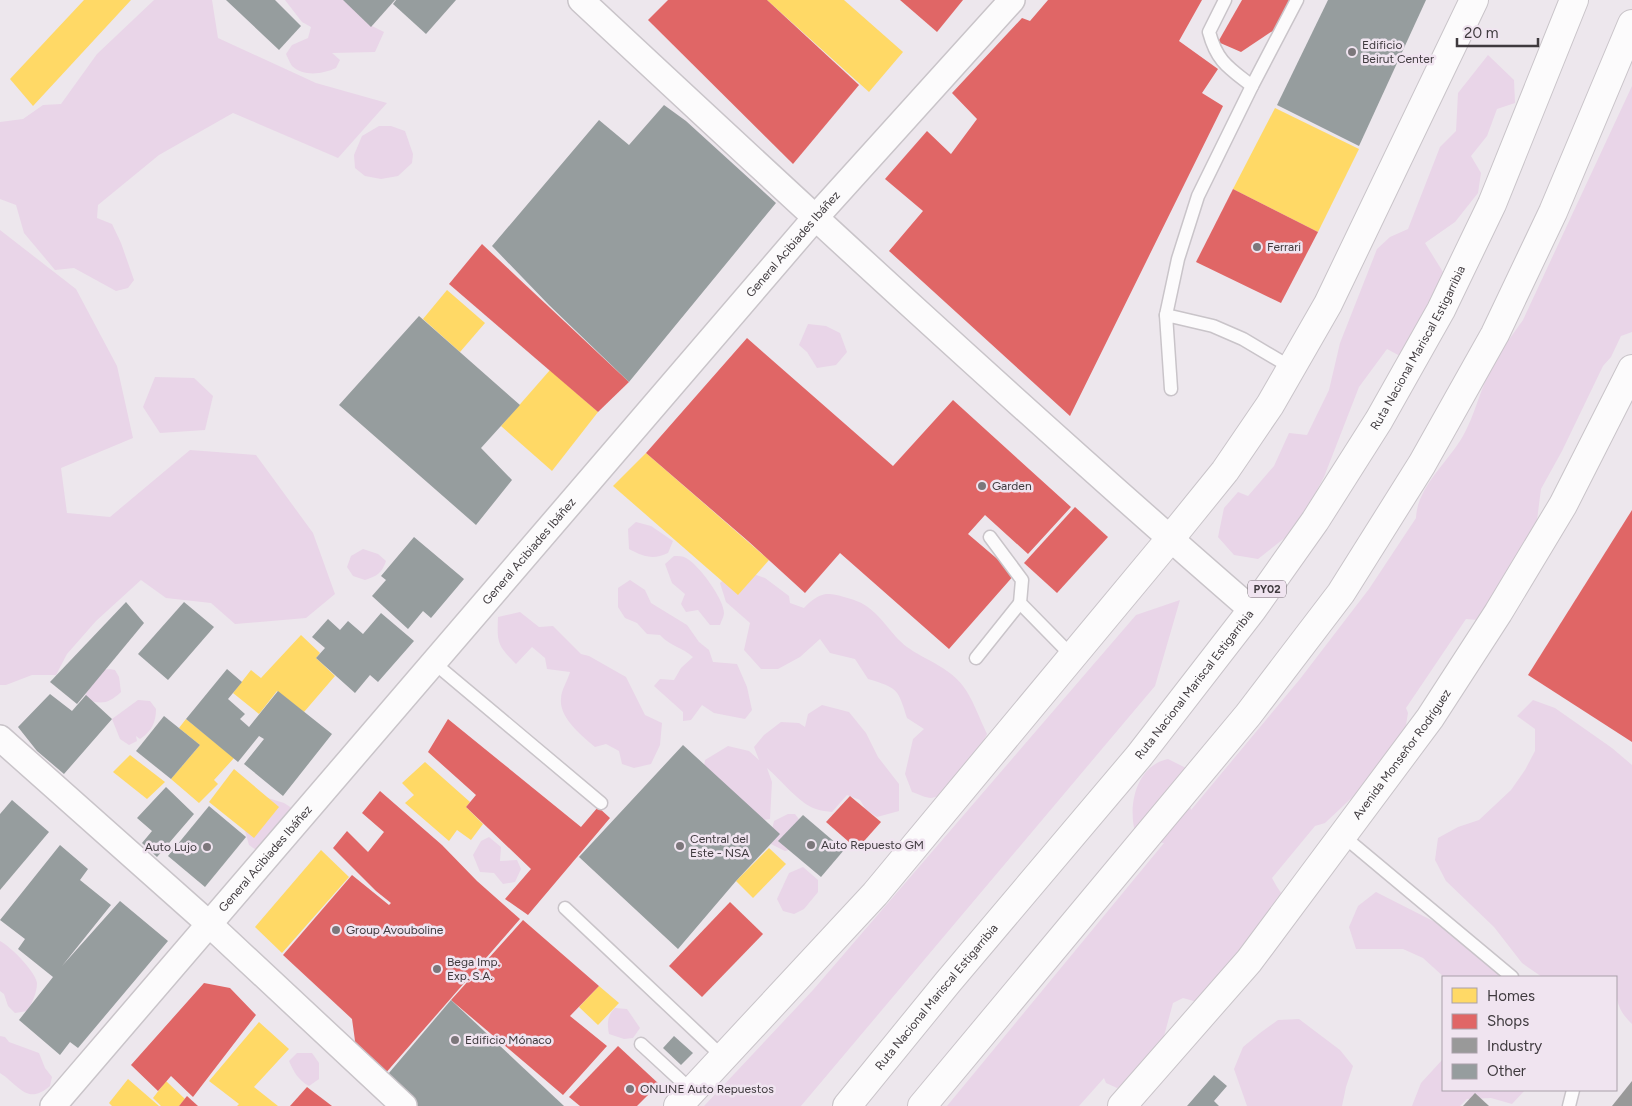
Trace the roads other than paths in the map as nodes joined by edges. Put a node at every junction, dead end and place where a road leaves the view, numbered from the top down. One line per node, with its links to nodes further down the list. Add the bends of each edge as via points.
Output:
1 (581, 0): 9 (street)
2 (1012, 0): 9 (street, General Acibiades Ibáñez)
3 (1225, 0): 8 (lane, via 1209,32 1214,49 1226,65)
4 (1297, 0): 8 (lane)
5 (1474, 0): 11 (main road, via 1328,304)
6 (1574, 0): 17 (main road, Ruta Nacional Mariscal Estigarribia / PY02, via 1492,204 1440,310 1315,521)
7 (1632, 24): 34 (main road, via 1552,212 1495,334 1422,464 1341,593 1248,715)
8 (1252, 86): 10 (lane, via 1198,196 1178,259)
9 (815, 218): 15 (street); 20 (street, General Acibiades Ibáñez)
10 (1166, 315): 11 (lane, via 1213,326 1243,339); 13 (lane)
11 (1292, 368): 15 (main road, via 1225,471)
12 (1630, 377): 23 (main road, Avenida Monseñor Rodríguez, via 1563,505 1498,613 1430,718)
13 (1171, 389)
14 (990, 537): 16 (lane, via 1022,580)
15 (1170, 539): 17 (street); 18 (main road)
16 (1020, 603): 18 (lane); 19 (lane)
17 (1252, 610): 33 (main road, Ruta Nacional Mariscal Estigarribia / PY02, via 1139,756)
18 (1072, 656): 28 (main road, via 875,894)
19 (976, 658)
20 (433, 662): 22 (lane); 25 (street, General Acibiades Ibáñez)
21 (0, 738): 25 (street)
22 (601, 803)
23 (1342, 835): 26 (lane); 35 (main road, Avenida Monseñor Rodríguez, via 1249,962)
24 (565, 908): 28 (lane)
25 (208, 923): 31 (street, General Acibiades Ibáñez); 32 (street)
26 (1511, 976)
27 (641, 1044): 30 (lane)
28 (724, 1057): 30 (main road)
29 (1573, 1091): 36 (lane)
30 (685, 1099)
31 (52, 1106)
32 (404, 1106)
33 (847, 1106)
34 (922, 1106)
35 (1122, 1106)
36 (1569, 1106)

